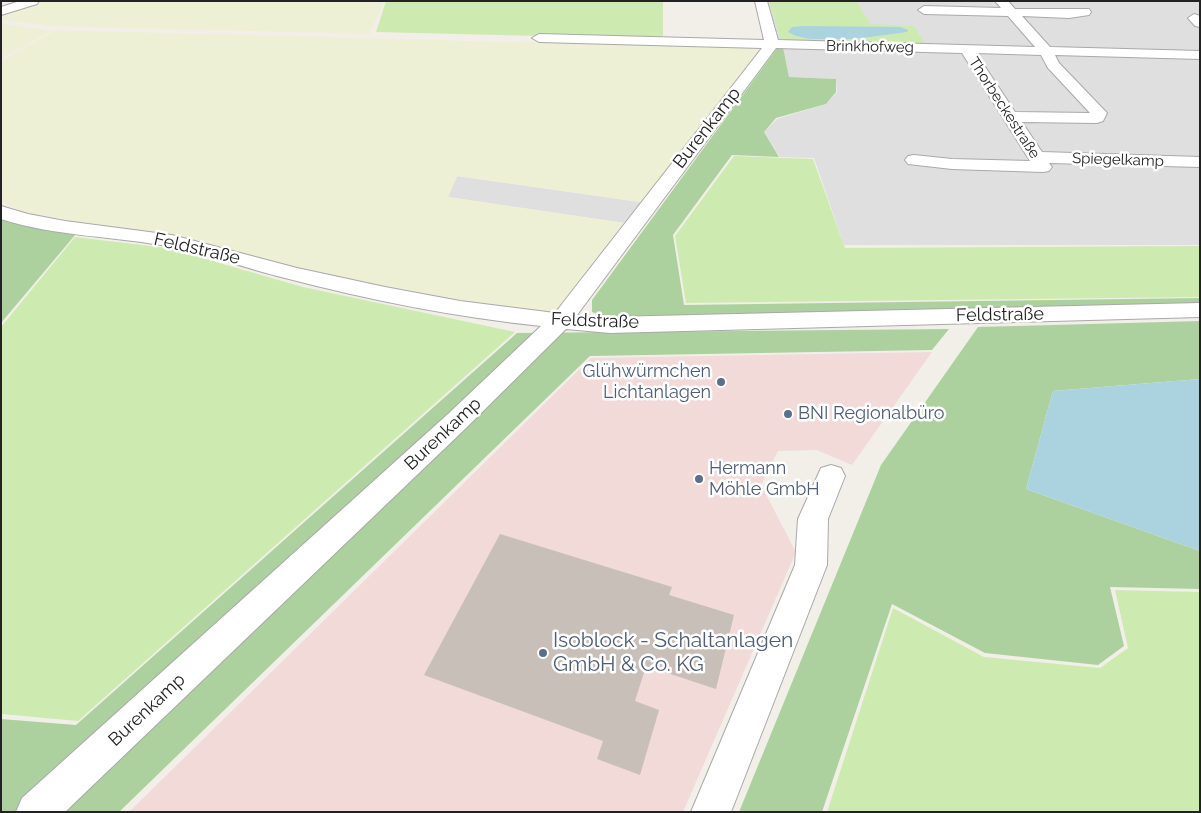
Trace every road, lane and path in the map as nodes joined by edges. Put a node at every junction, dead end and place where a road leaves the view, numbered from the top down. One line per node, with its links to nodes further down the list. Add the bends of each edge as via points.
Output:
1 (33, 1): 4 (street)
2 (761, 1): 14 (street)
3 (1001, 1): 9 (street)
4 (9, 4): 7 (street)
5 (910, 4): 6 (street)
6 (924, 10): 9 (street); 12 (street)
7 (1, 11)
8 (1085, 12): 9 (street)
9 (1012, 13): 16 (street)
10 (1200, 16): 11 (street, via 1194,18)
11 (1200, 23)
12 (919, 26)
13 (540, 38): 14 (street, Brinkhofweg)
14 (772, 44): 15 (street, Brinkhofweg); 24 (street, Burenkamp)
15 (966, 49): 16 (street, Brinkhofweg); 18 (street, Thorbeckestraße)
16 (1046, 51): 17 (street, Brinkhofweg); 18 (street, via 1054,65 1099,113 1097,118)
17 (1200, 55)
18 (1009, 117): 20 (street, Thorbeckestraße)
19 (914, 160): 20 (street, Spiegelkamp, via 952,164)
20 (1040, 162): 21 (street, Spiegelkamp)
21 (1200, 162)
22 (1, 212): 24 (street, Feldstraße, via 19,219 77,229 171,241 391,296)
23 (1200, 310): 24 (street, Feldstraße, via 610,325)
24 (560, 322): 26 (street, Burenkamp)
25 (831, 476): 27 (street, via 813,519 811,565)
26 (36, 812)
27 (711, 812)

